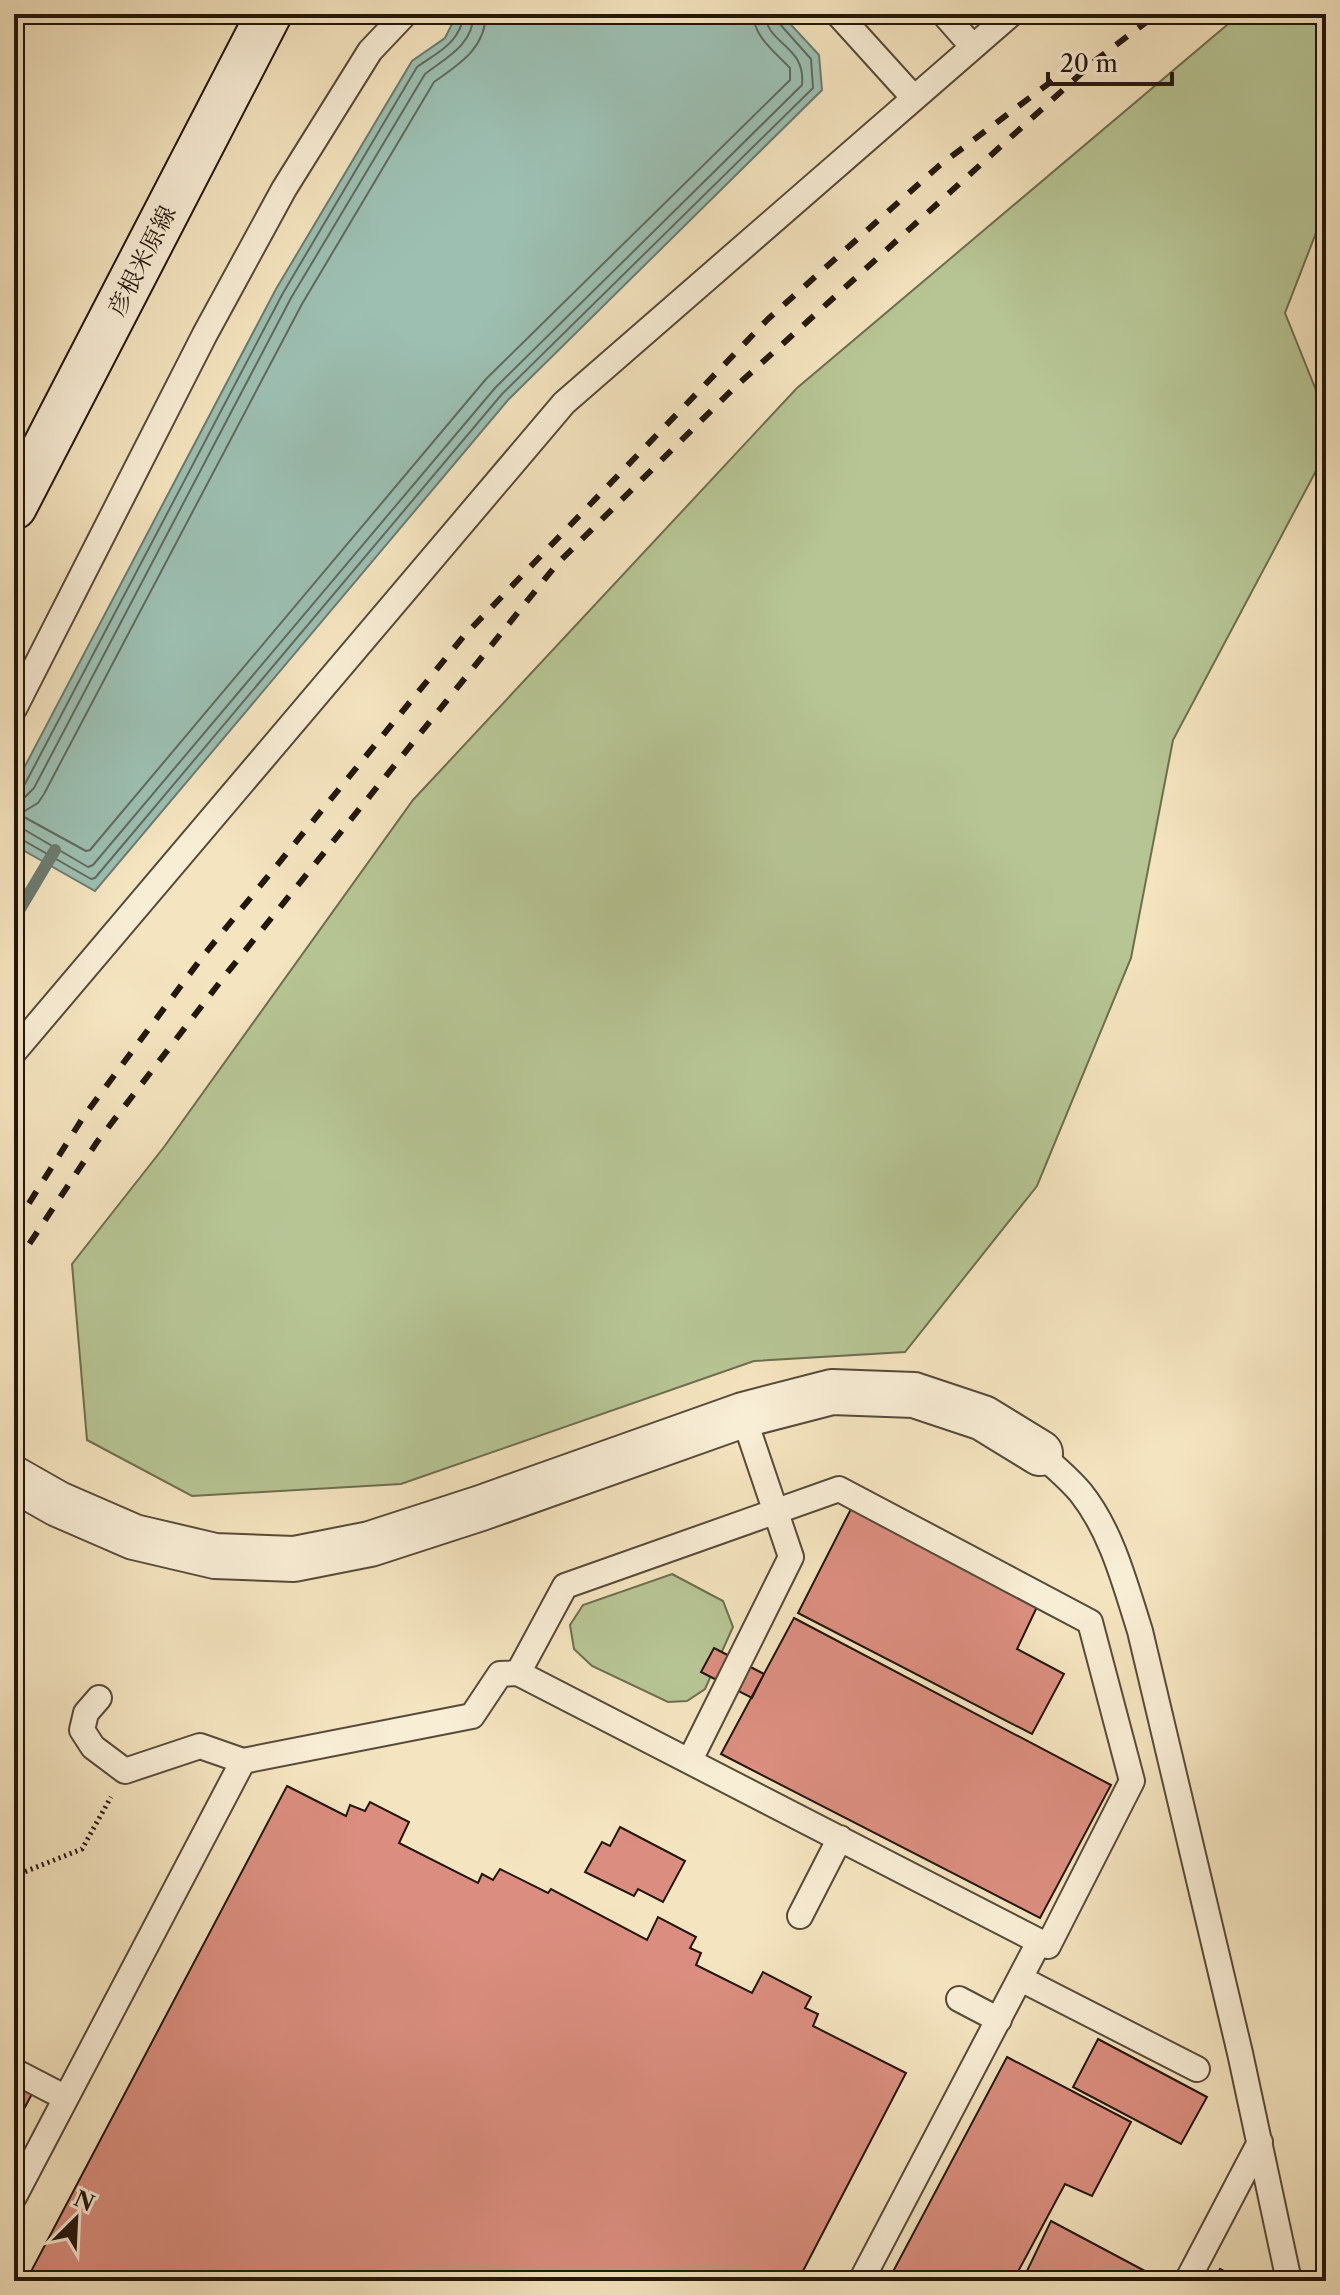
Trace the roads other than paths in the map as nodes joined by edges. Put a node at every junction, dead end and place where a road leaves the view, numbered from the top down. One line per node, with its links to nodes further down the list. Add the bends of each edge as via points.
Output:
1 (269, 14): 8 (street, 彦根米原線)
2 (405, 14): 9 (lane, via 370,51 284,189)
3 (838, 14): 7 (lane)
4 (944, 14): 6 (lane)
5 (1011, 14): 6 (lane)
6 (973, 47): 7 (lane)
7 (914, 98): 10 (lane, via 564,403)
8 (14, 507)
9 (14, 709)
10 (14, 1052)
11 (743, 1415): 12 (street, via 832,1392 914,1395 983,1418); 13 (street, via 439,1522 370,1544 294,1559 215,1556 134,1537); 14 (lane)
12 (1040, 1453): 28 (lane, via 1080,1492 1120,1568 1140,1631)
13 (14, 1479)
14 (775, 1511): 15 (lane, via 565,1586); 17 (lane, via 791,1557); 21 (lane, via 839,1489 1090,1622 1132,1781 1048,1946)
15 (518, 1673): 17 (lane); 18 (lane, via 500,1674 472,1716)
16 (99, 1698): 18 (lane, via 86,1713 82,1730 93,1747 125,1771 200,1746)
17 (690, 1760): 19 (lane)
18 (243, 1761): 27 (lane)
19 (840, 1838): 20 (lane); 21 (lane)
20 (800, 1916)
21 (1039, 1942): 22 (lane)
22 (1021, 1979): 24 (lane); 25 (lane)
23 (959, 1999): 24 (lane)
24 (999, 2020): 30 (lane)
25 (1197, 2069)
26 (14, 2071): 27 (lane)
27 (66, 2098): 29 (lane)
28 (1260, 2142): 31 (lane); 32 (lane)
29 (14, 2197)
30 (861, 2281)
31 (1187, 2281)
32 (1289, 2281)

